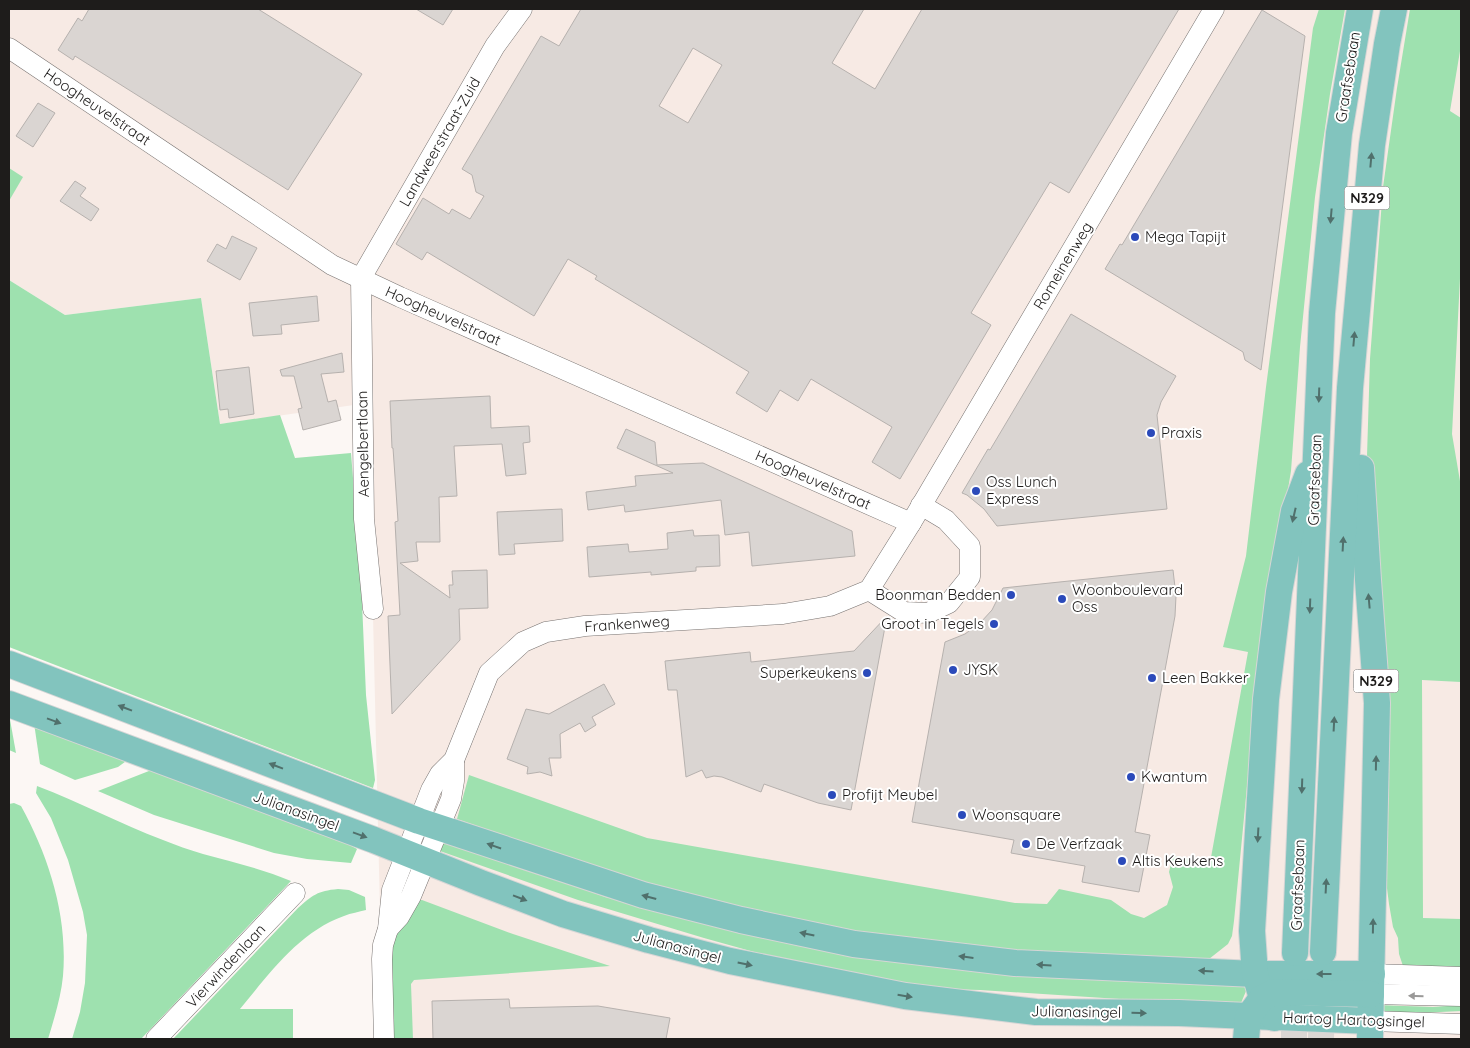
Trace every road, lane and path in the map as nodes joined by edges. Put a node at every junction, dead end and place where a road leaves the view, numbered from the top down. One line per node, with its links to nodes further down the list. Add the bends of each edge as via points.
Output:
1 (522, 9): 6 (street, Landweerstraat-Zuid, via 495,46)
2 (1214, 9): 9 (street, Romeinenweg)
3 (1360, 9): 8 (main road, Graafsebaan / N329, one-way to 8, via 1333,190 1322,313)
4 (1394, 9): 7 (main road, Graafsebaan / N329, one-way to 4, via 1372,145)
5 (9, 48): 6 (street, Hoogheuvelstraat, via 332,264)
6 (361, 278): 10 (street, Hoogheuvelstraat); 12 (street, Aengelbertlaan, via 364,519)
7 (1350, 388): 18 (main road, Graafsebaan / N329, one-way to 7); 21 (main road, N329, one-way to 7, via 1377,703 1361,471)
8 (1316, 453): 19 (main road, Graafsebaan / N329, one-way to 19); 23 (main road, N329, one-way to 23, via 1294,510 1279,592 1266,699 1253,921)
9 (921, 505): 10 (street, Romeinenweg); 11 (street, via 946,520 970,546 970,577 950,603 928,613 904,612)
10 (911, 523): 11 (street)
11 (869, 590): 15 (street, Frankenweg, via 830,606 783,614 586,626 546,632 523,642 489,673 454,760 451,798)
12 (373, 609)
13 (9, 664): 15 (main road, Julianasingel, one-way to 13)
14 (9, 704): 16 (main road, Julianasingel, one-way to 16)
15 (429, 825): 16 (street, Frankenweg); 23 (main road, Julianasingel, one-way to 15, via 1015,963 854,944 741,920 643,895)
16 (417, 856): 23 (main road, Julianasingel, one-way to 23, via 563,914 649,940 740,963 905,996 1036,1012 1179,1014); 27 (street, via 412,896 388,929 383,945)
17 (295, 892): 26 (street, Vierwindenlaan)
18 (1323, 952)
19 (1295, 953)
20 (1461, 977): 21 (street)
21 (1372, 984): 22 (street, Hartog Hartogsingel, one-way to 21); 23 (main road, Julianasingel, one-way to 23); 25 (main road, N329)
22 (1461, 996)
23 (1257, 1009): 25 (main road, Hartog Hartogsingel)
24 (1461, 1024): 25 (street, Hartog Hartogsingel)
25 (1370, 1030)
26 (156, 1039)
27 (384, 1039)

